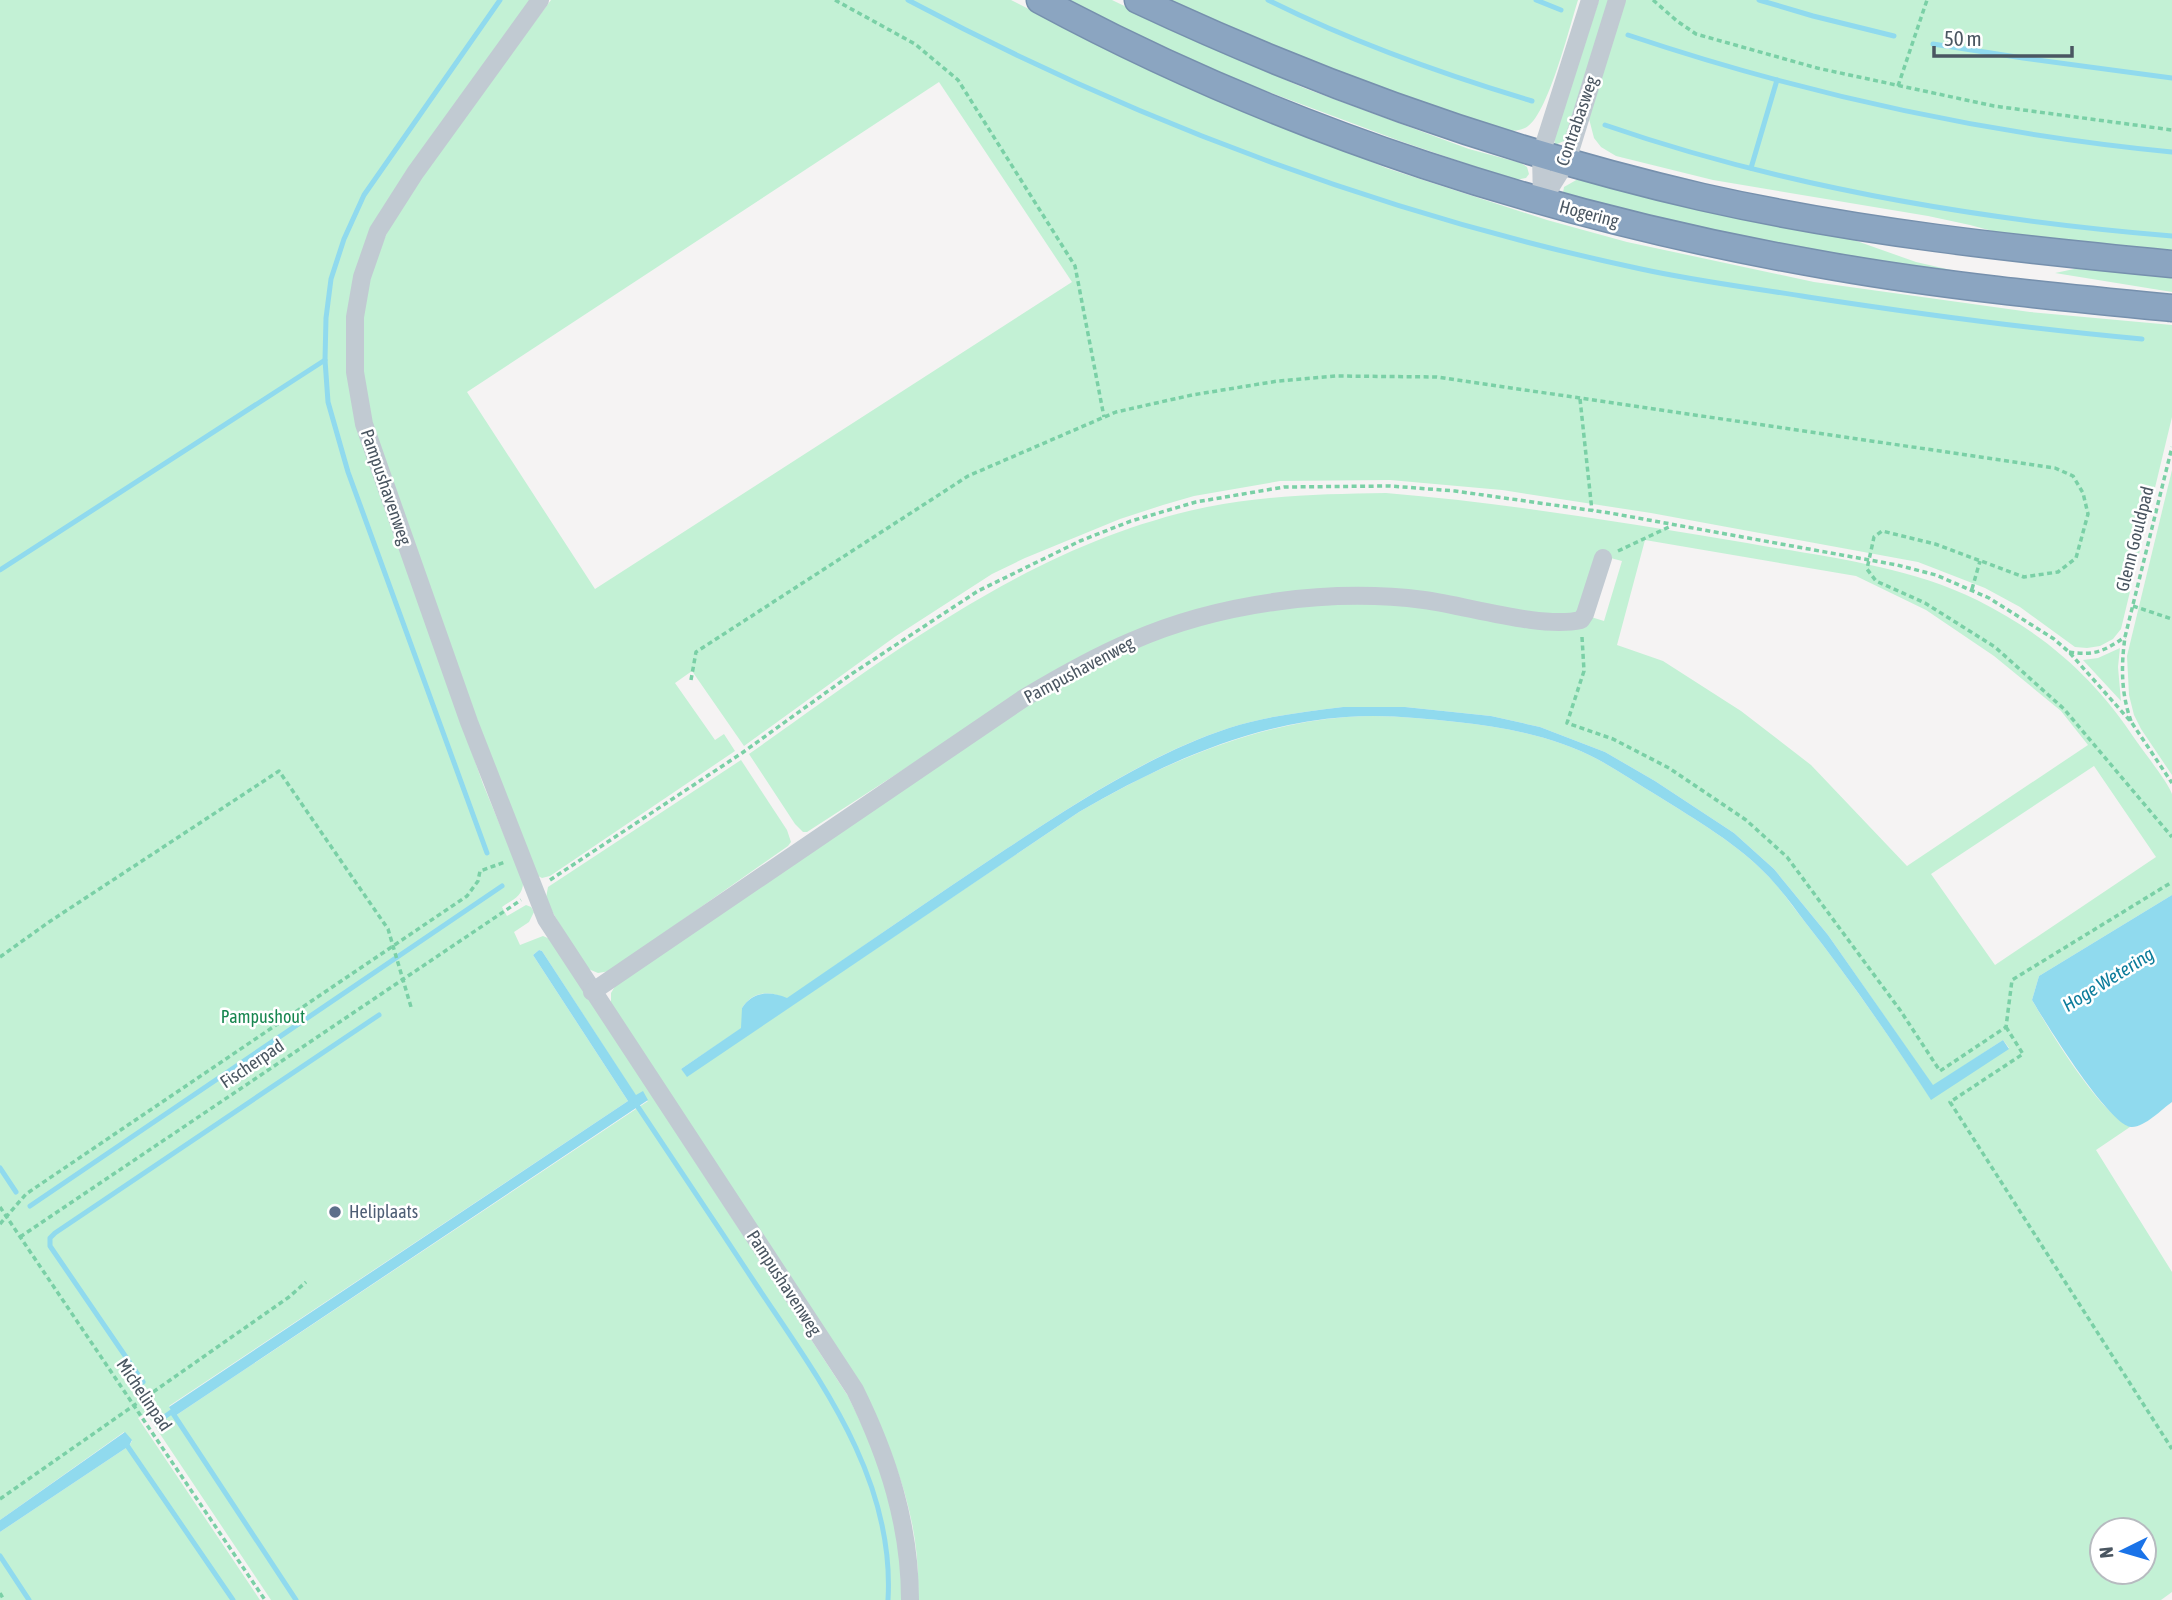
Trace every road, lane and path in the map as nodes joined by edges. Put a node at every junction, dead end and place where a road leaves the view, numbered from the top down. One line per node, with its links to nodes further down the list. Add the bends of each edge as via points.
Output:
1 (540, 0): 32 (street, Pampushavenweg, via 378,231 362,277 354,334 357,390 374,456)
2 (835, 0): 17 (path, via 915,44 958,80 1075,266)
3 (1040, 0): 13 (highway, Hogering, via 1201,79 1304,121)
4 (1138, 0): 11 (highway, via 1366,96)
5 (1590, 0): 11 (street, Contrabasweg)
6 (1617, 0): 12 (street, Contrabasweg)
7 (1653, 0): 9 (path, via 1696,34)
8 (1927, 0): 9 (path)
9 (1898, 86): 10 (path, via 1994,106)
10 (2172, 130)
11 (1541, 154): 12 (highway); 13 (street, Contrabasweg)
12 (1567, 161): 13 (street, Contrabasweg); 14 (highway, via 1703,197 1835,223)
13 (1542, 201): 15 (highway, Hogering, via 1648,229 1830,267)
14 (2172, 264)
15 (2172, 308)
16 (1580, 399): 17 (path, via 1437,377 1336,376 1192,395); 19 (path); 22 (path, via 2055,468 2073,476 2088,514 2076,558 2058,572 2024,577)
17 (1104, 417): 29 (path, via 968,476 696,652)
18 (2172, 447): 24 (path, Glenn Gouldpad)
19 (1592, 511)
20 (1673, 525): 21 (path)
21 (1603, 558): 26 (street)
22 (1980, 561): 23 (path); 31 (path, via 1882,531 1874,537 1867,569 1876,580 1925,603 1995,648 2064,709)
23 (1972, 590)
24 (2133, 606): 25 (path); 27 (path, Glenn Gouldpad)
25 (2172, 619)
26 (1581, 620): 38 (street, Pampushavenweg, via 1557,623 1370,594 1251,606 1145,636 1024,698); 40 (path, via 1584,671 1567,723 1613,739 1669,768 1746,820 1787,857 1940,1071)
27 (2125, 637): 28 (path, via 2104,651); 30 (path, Glenn Gouldpad, via 2124,701 2132,723)
28 (2069, 652)
29 (691, 680)
30 (2172, 783)
31 (2172, 836)
32 (520, 857): 34 (street, Pampushavenweg); 35 (path, via 480,871 467,895)
33 (2172, 882): 40 (path, via 2012,980)
34 (534, 891): 37 (path, Fischerpad); 38 (street, Pampushavenweg, via 546,919)
35 (395, 946): 36 (path, via 388,929 279,771); 37 (path); 42 (path, via 26,1194)
36 (0, 957)
37 (404, 979): 39 (path); 44 (path, Fischerpad)
38 (592, 992): 52 (street, Pampushavenweg, via 855,1390 875,1431 902,1515)
39 (411, 1007)
40 (2006, 1027): 47 (path, via 2023,1054 1950,1102)
41 (0, 1207): 42 (path, Michelinpad)
42 (6, 1216): 43 (path); 44 (path, Michelinpad)
43 (0, 1224)
44 (20, 1237): 46 (path, Michelinpad)
45 (306, 1282): 46 (path)
46 (135, 1406): 48 (path); 51 (path, Michelinpad)
47 (2172, 1449)
48 (0, 1499)
49 (0, 1593): 50 (path)
50 (4, 1600)
51 (265, 1600)
52 (911, 1600)

